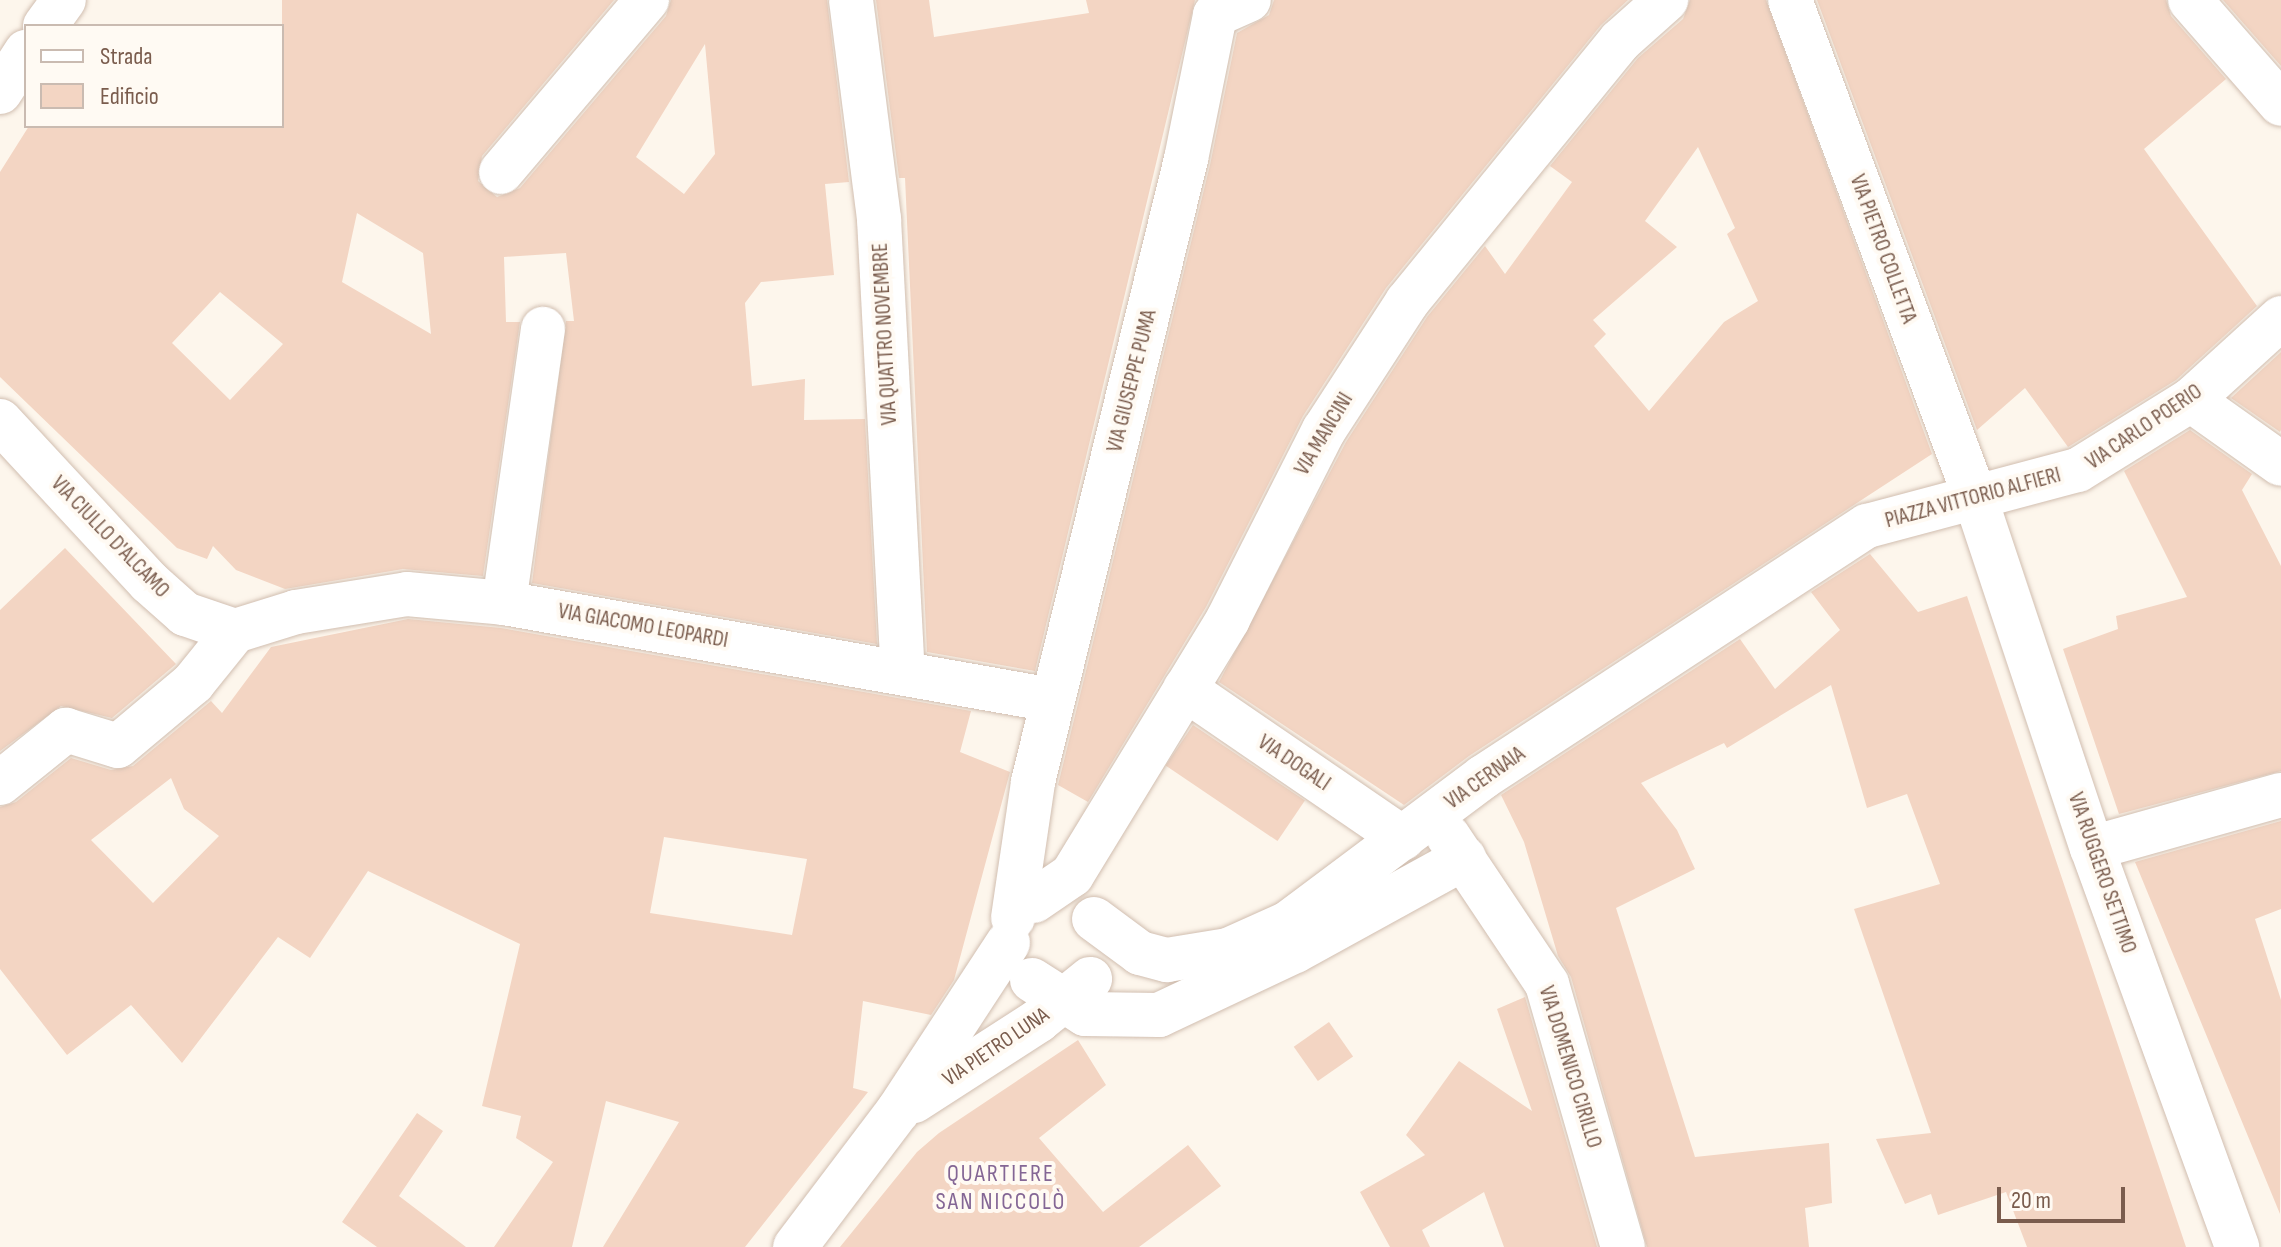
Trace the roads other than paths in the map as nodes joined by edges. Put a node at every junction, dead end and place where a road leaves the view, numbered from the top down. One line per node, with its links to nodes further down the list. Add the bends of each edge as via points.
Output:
1 (64, 0): 8 (street)
2 (647, 0): 12 (street)
3 (851, 0): 23 (street, VIA QUATTRO NOVEMBRE, via 879,219)
4 (1249, 0): 25 (street, VIA GIUSEPPE PUMA, via 1215,15 1186,159)
5 (1666, 0): 24 (street, VIA MANCINI, via 1620,41 1407,302 1324,430 1228,619)
6 (1790, 0): 19 (street, VIA PIETRO COLLETTA)
7 (2190, 0): 11 (street)
8 (46, 24)
9 (24, 55): 10 (street)
10 (0, 92)
11 (2271, 92)
12 (501, 172)
13 (2281, 318): 15 (street, VIA CARLO POERIO)
14 (543, 329): 21 (street)
15 (2191, 400): 17 (street); 18 (street, VIA CARLO POERIO)
16 (0, 421): 22 (street, VIA CIULLO D'ALCAMO, via 149,582 185,614)
17 (2281, 464)
18 (2078, 470): 19 (street, PIAZZA VITTORIO ALFIERI)
19 (1975, 497): 20 (street, PIAZZA VITTORIO ALFIERI); 30 (street, VIA RUGGERO SETTIMO)
20 (1867, 526): 29 (street, VIA CERNAIA)
21 (504, 603): 22 (street, VIA GIACOMO LEOPARDI, via 407,594 296,612); 23 (street, VIA GIACOMO LEOPARDI)
22 (235, 631): 27 (street, via 193,683 118,746 66,730)
23 (903, 670): 25 (street, VIA GIACOMO LEOPARDI)
24 (1185, 689): 29 (street, VIA DOGALI); 32 (street, VIA MANCINI)
25 (1052, 700): 26 (street, VIA GIUSEPPE PUMA)
26 (1033, 782): 32 (street); 33 (street, VIA GIUSEPPE PUMA)
27 (0, 783)
28 (2281, 795): 30 (street)
29 (1418, 826): 31 (street, VIA DOGALI); 32 (street, VIA CERNAIA, via 1288,923 1228,950 1167,960 1140,953)
30 (2092, 848): 38 (street, VIA RUGGERO SETTIMO)
31 (1464, 858): 34 (street, via 1295,951 1159,1015 1109,1017); 37 (street, VIA DOMENICO CIRILLO, via 1547,984)
32 (1085, 901): 33 (street, VIA MANCINI); 34 (street, via 1103,942 1099,968)
33 (1019, 921): 34 (street, via 1021,970); 35 (street, VIA PIETRO LUNA)
34 (1061, 987): 35 (street, VIA PIETRO LUNA)
35 (898, 1111): 36 (street, VIA PIETRO LUNA)
36 (800, 1245)
37 (1623, 1247)
38 (2237, 1247)

